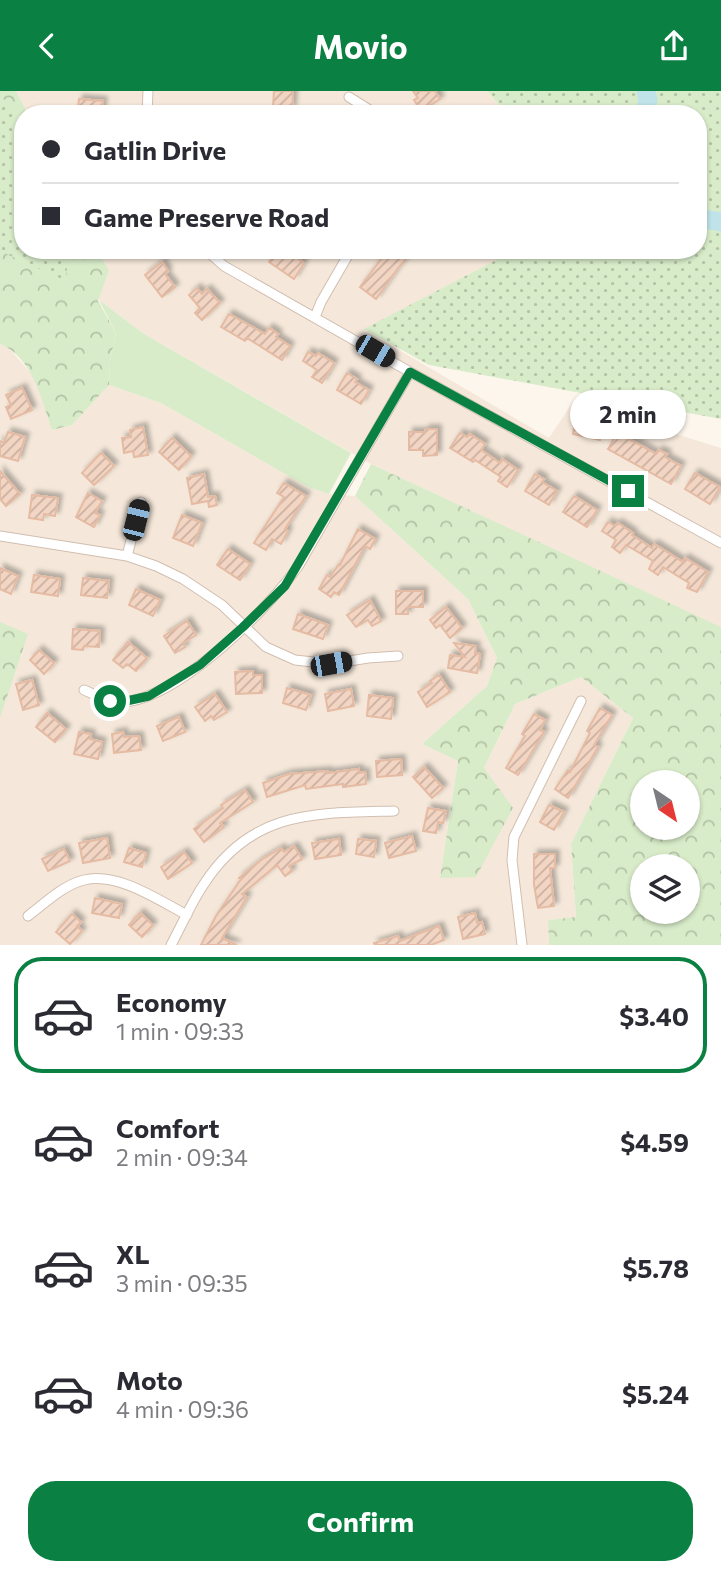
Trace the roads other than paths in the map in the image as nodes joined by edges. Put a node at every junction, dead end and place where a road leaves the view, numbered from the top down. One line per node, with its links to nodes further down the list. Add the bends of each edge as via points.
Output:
1 (349, 97): 2 (street)
2 (362, 105)
3 (216, 259): 5 (street)
4 (346, 259): 5 (street)
5 (315, 317): 6 (street)
6 (410, 372): 9 (street); 11 (street, via 299,565 285,586)
7 (141, 502): 10 (street)
8 (0, 537): 10 (street)
9 (721, 543)
10 (127, 556): 11 (street, via 183,579 222,605)
11 (243, 627): 12 (street, via 266,647 295,660 331,664); 13 (street, via 200,665 149,696 110,701)
12 (398, 656)
13 (84, 690)
14 (581, 701): 19 (street, via 514,837 512,860)
15 (394, 811): 16 (street, via 326,813 271,824 228,855 204,883)
16 (187, 915): 17 (street, via 130,886 84,880); 18 (street)
17 (28, 916)
18 (171, 945)
19 (522, 945)

